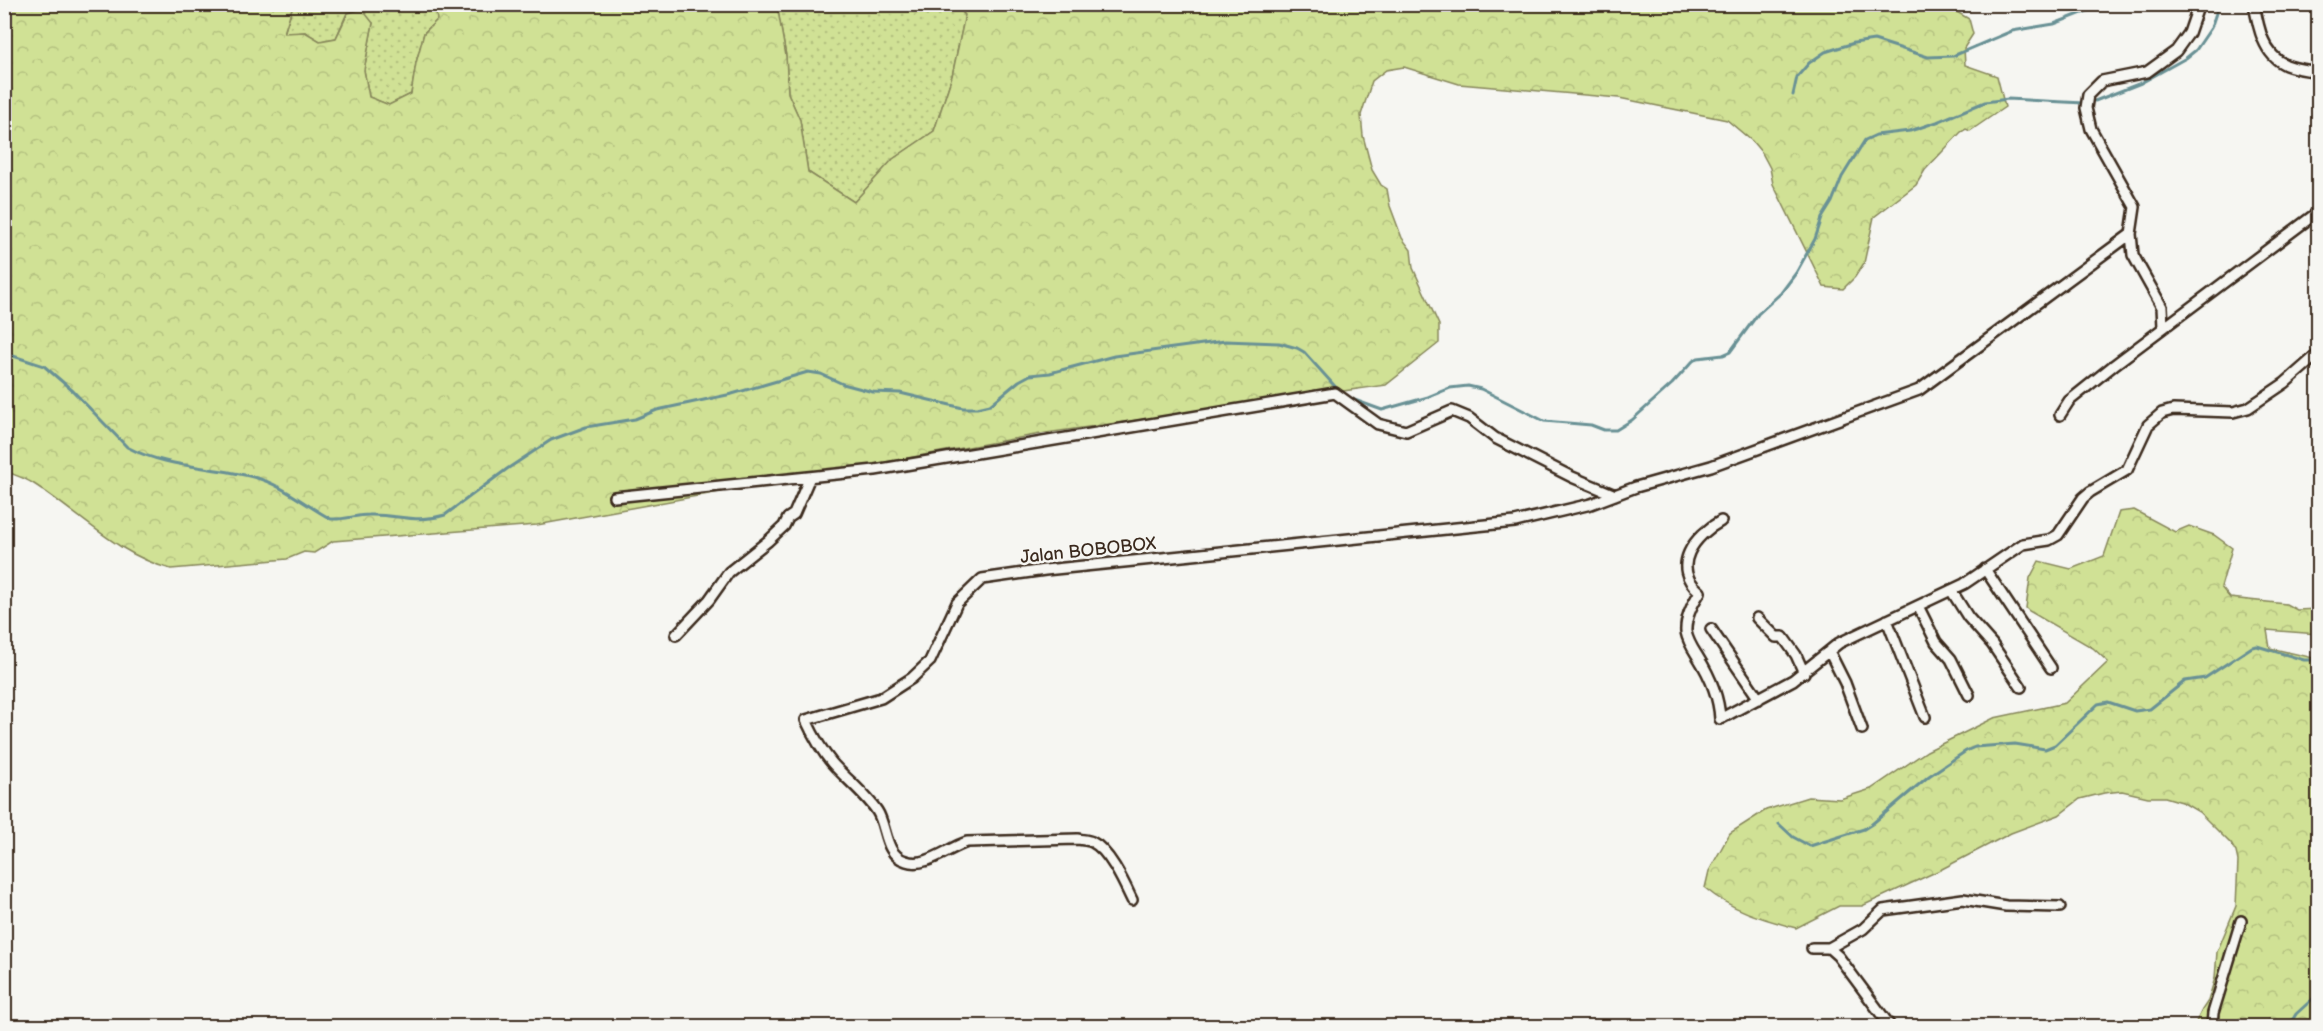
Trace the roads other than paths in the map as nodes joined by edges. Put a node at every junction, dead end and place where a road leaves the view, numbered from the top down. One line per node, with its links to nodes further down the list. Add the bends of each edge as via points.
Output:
1 (2199, 4): 5 (street, via 2189,33 2176,51 2147,72 2102,81 2088,95 2085,108 2091,129 2135,207)
2 (2254, 4): 3 (street, via 2260,35 2277,59 2292,67)
3 (2319, 72)
4 (2319, 212): 6 (street)
5 (2131, 234): 6 (street, via 2133,255 2162,308); 10 (street, Jalan BOBOBOX, via 1918,390 1711,466)
6 (2163, 327): 8 (street, via 2069,401)
7 (2319, 354): 13 (street, via 2248,408 2233,412 2162,412 2148,425 2127,470 2083,498 2058,535 2024,544)
8 (2060, 415)
9 (810, 477): 10 (street, via 875,470 1335,393 1378,424 1406,431 1452,411 1469,418 1495,438); 11 (street); 19 (street, via 794,514 784,526 729,572)
10 (1615, 495): 28 (street, Jalan BOBOBOX, via 1515,522 982,579 957,603 930,661 912,678 881,698 806,720 825,754 877,810 886,839 897,856 906,861 922,862 967,842 1078,839 1092,842 1106,855)
11 (614, 498)
12 (1721, 521): 25 (street, via 1698,537 1688,555 1687,574 1700,592 1686,630 1715,693 1720,719)
13 (1982, 571): 14 (street); 21 (street)
14 (1951, 590): 15 (street); 23 (street)
15 (1918, 606): 17 (street); 24 (street)
16 (1757, 618): 22 (street, via 1776,637 1783,637)
17 (1887, 620): 20 (street); 26 (street)
18 (1711, 629): 25 (street)
19 (676, 635)
20 (1829, 651): 22 (street); 27 (street)
21 (2051, 668)
22 (1804, 673): 25 (street)
23 (2021, 687)
24 (1969, 695)
25 (1759, 699)
26 (1925, 717)
27 (1862, 729)
28 (1132, 900)
29 (2060, 908): 32 (street, via 1963,899 1883,910 1863,929)
30 (2241, 921): 34 (street)
31 (1812, 948): 32 (street)
32 (1829, 948): 33 (street)
33 (1890, 1026)
34 (2212, 1026)

